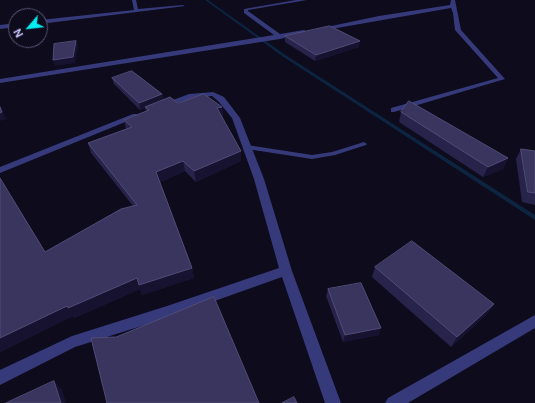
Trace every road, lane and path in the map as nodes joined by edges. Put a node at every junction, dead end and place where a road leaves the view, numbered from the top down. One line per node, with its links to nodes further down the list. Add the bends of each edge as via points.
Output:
1 (134, 0): 5 (street)
2 (305, 0): 7 (street, via 246,9 246,12)
3 (452, 3): 7 (street); 9 (street, via 458,30 502,79)
4 (183, 6): 5 (street)
5 (136, 10): 6 (street)
6 (48, 21)
7 (280, 37): 8 (street)
8 (0, 81)
9 (394, 110)
10 (364, 144): 11 (lane, via 312,157)
11 (247, 147): 12 (street, via 236,118 216,95 203,94 148,112); 13 (street)
12 (0, 170)
13 (286, 271): 15 (street, via 72,342); 16 (street)
14 (535, 321): 17 (street)
15 (0, 378)
16 (333, 403)
17 (392, 403)

